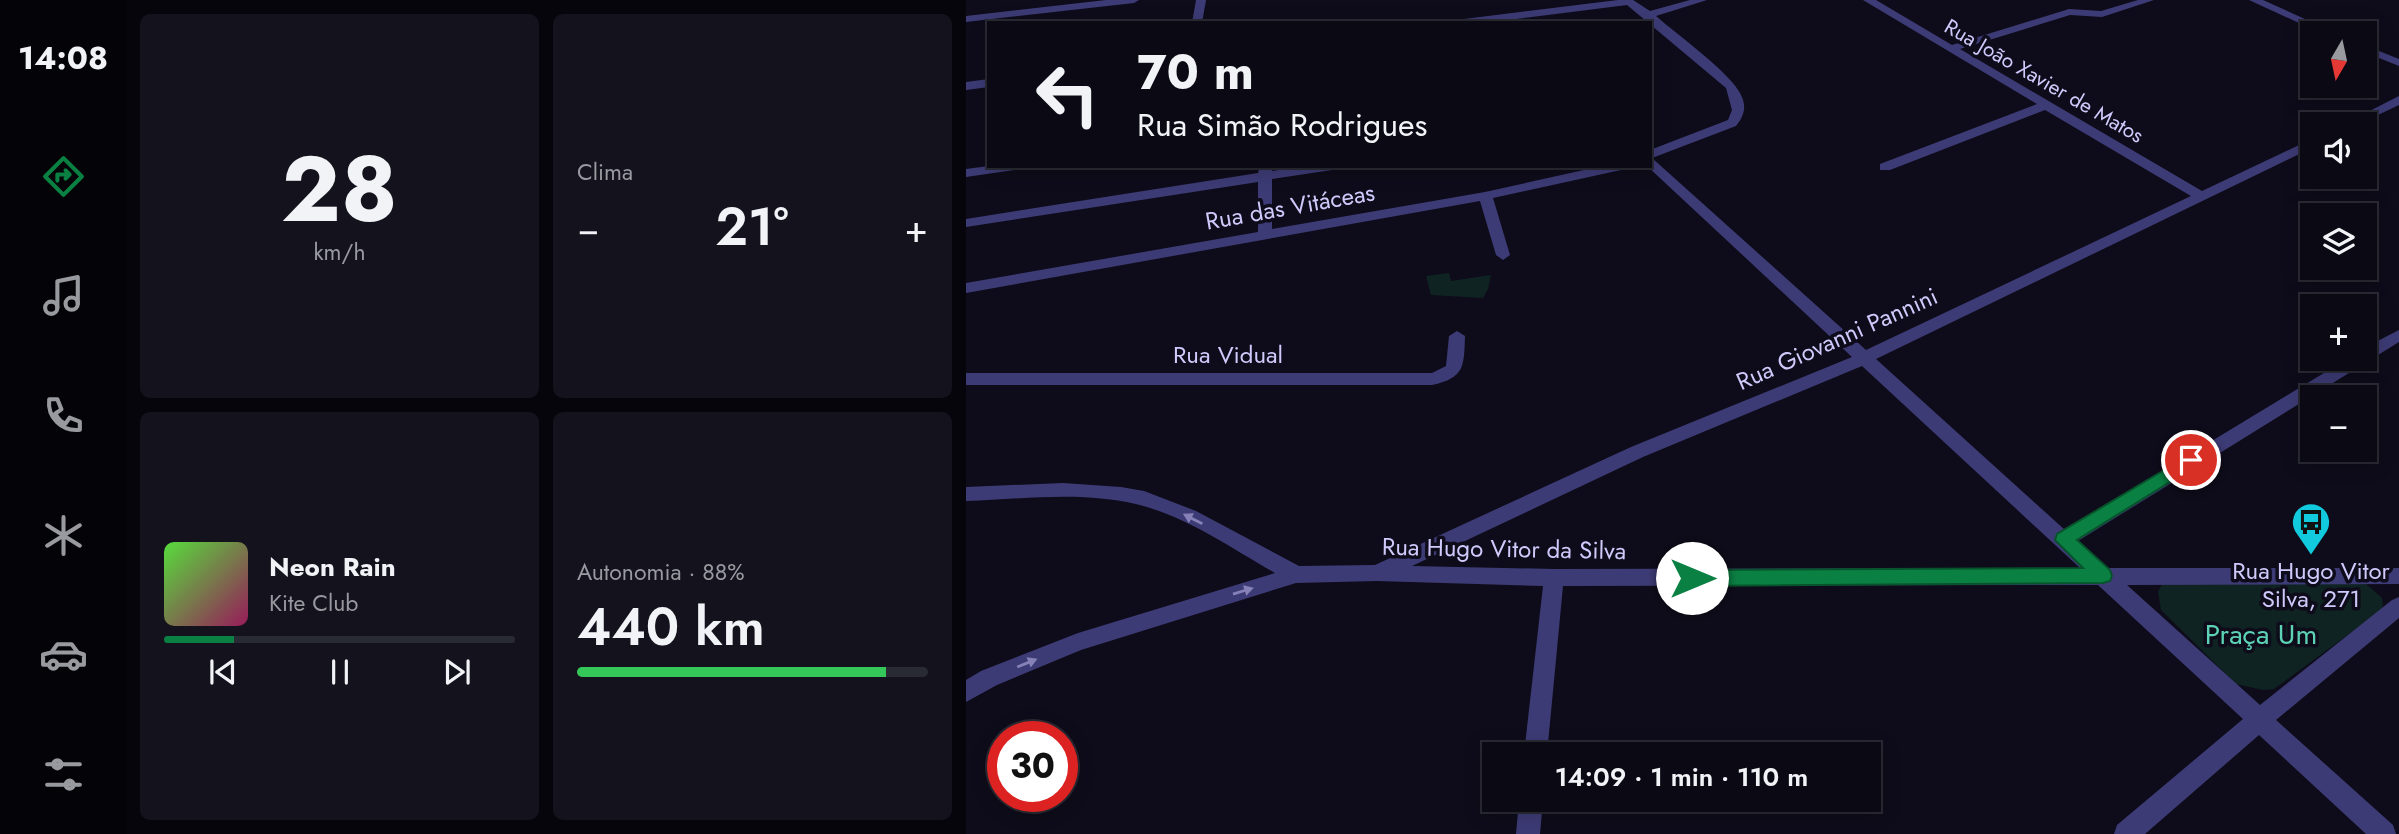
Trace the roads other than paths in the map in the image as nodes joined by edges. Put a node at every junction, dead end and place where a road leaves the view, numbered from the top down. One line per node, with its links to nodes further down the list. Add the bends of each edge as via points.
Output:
1 (1134, 0): 9 (street)
2 (1200, 0): 10 (street)
3 (1702, 0): 8 (street)
4 (1868, 0): 13 (street, Rua João Xavier de Matos)
5 (2149, 0): 13 (street, via 2102,14 2069,12)
6 (2254, 0): 12 (street)
7 (1627, 1): 8 (street); 11 (street)
8 (1648, 15): 22 (street, via 1730,86 1739,111 1735,120 1718,130)
9 (966, 19)
10 (1198, 21)
11 (1472, 21)
12 (2302, 21)
13 (1949, 49): 19 (street, Rua João Xavier de Matos)
14 (2377, 54): 15 (street)
15 (2399, 63)
16 (987, 83): 17 (street)
17 (966, 86)
18 (2399, 100): 20 (street)
19 (2046, 105): 24 (street); 31 (street, Rua João Xavier de Matos)
20 (2374, 112)
21 (2300, 149): 31 (street, Rua Giovanni Pannini)
22 (1652, 154)
23 (1652, 164): 39 (street)
24 (1885, 167)
25 (1000, 168): 29 (street)
26 (1310, 168): 28 (street)
27 (1612, 168): 30 (street, Rua das Vitáceas)
28 (1265, 172): 32 (street); 33 (street)
29 (966, 173)
30 (1485, 196): 33 (street, Rua das Vitáceas); 34 (street)
31 (2201, 196): 39 (street, Rua Giovanni Pannini)
32 (966, 223)
33 (1265, 234): 35 (street, Rua das Vitáceas)
34 (1503, 255)
35 (966, 288)
36 (2399, 335): 38 (street)
37 (1457, 336): 41 (street, Rua Vidual, via 1454,369 1432,379)
38 (2377, 348)
39 (1862, 359): 43 (street); 44 (street, Rua Giovanni Pannini, via 1637,452)
40 (2339, 371): 43 (street)
41 (966, 379)
42 (966, 494): 45 (street, one-way to 42, via 1191,518 1122,494)
43 (2064, 540): 46 (street)
44 (1377, 573): 45 (street, Rua Hugo Vitor da Silva); 48 (street, Rua Hugo Vitor da Silva)
45 (1296, 575): 50 (street, Rua Hugo Vitor da Silva, one-way to 45, via 1079,642)
46 (2103, 576): 47 (street, Rua Hugo Vitor da Silva); 48 (street, Rua Hugo Vitor da Silva); 51 (street)
47 (2399, 576)
48 (1554, 578): 52 (street)
49 (2399, 606): 51 (street)
50 (966, 692)
51 (2259, 720): 55 (street); 56 (street)
52 (1537, 742)
53 (1530, 812): 54 (street)
54 (1528, 834)
55 (2126, 834)
56 (2384, 834)

